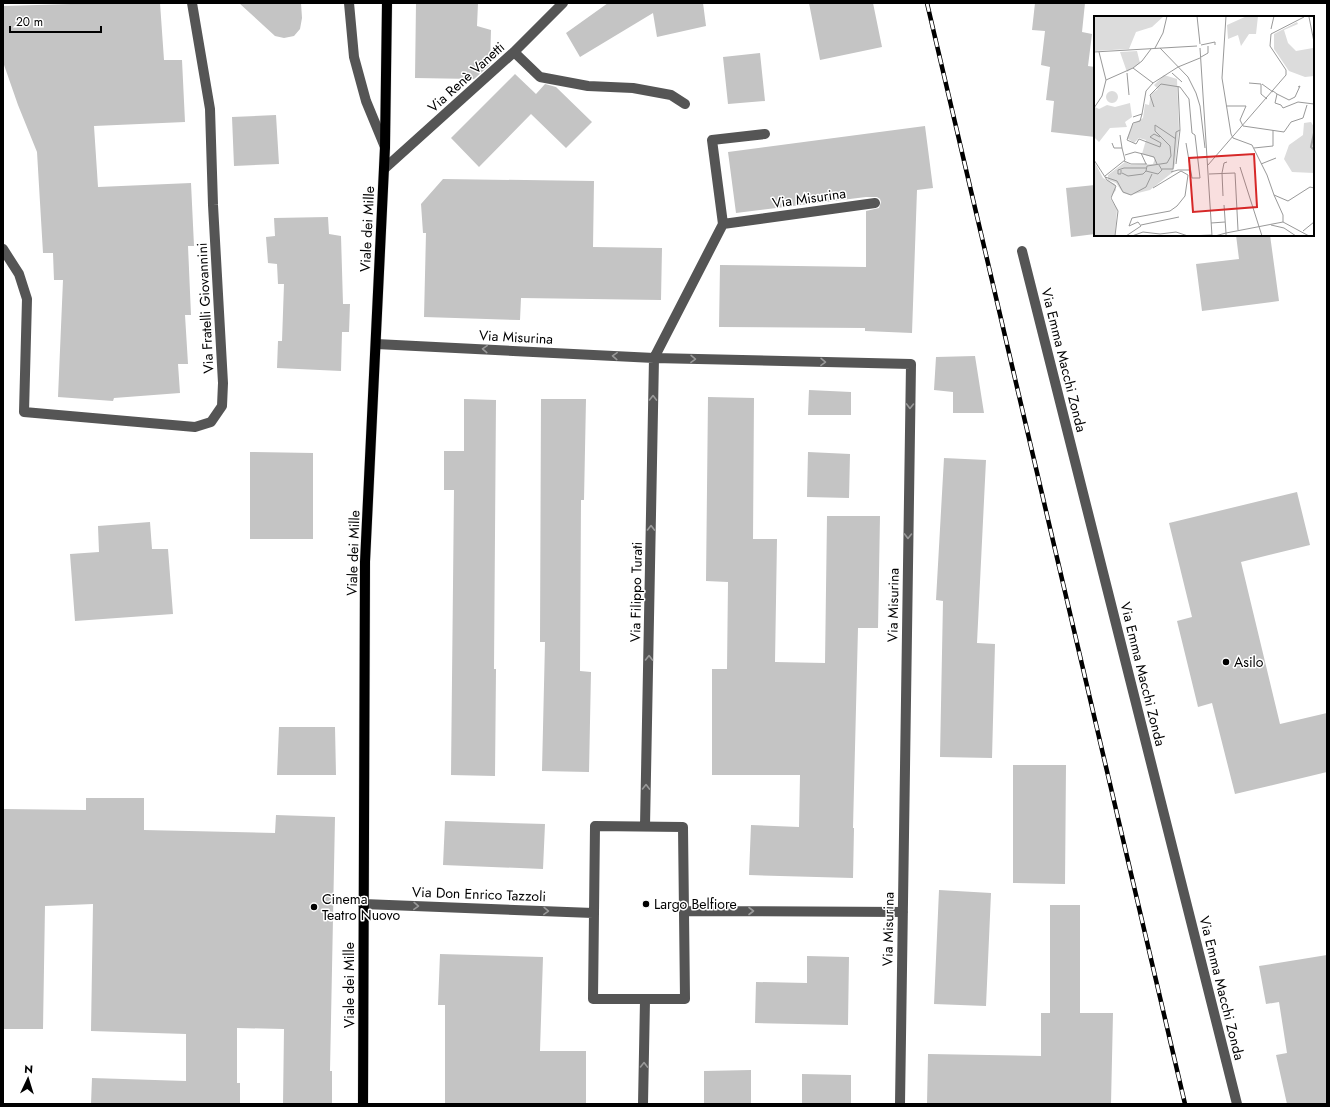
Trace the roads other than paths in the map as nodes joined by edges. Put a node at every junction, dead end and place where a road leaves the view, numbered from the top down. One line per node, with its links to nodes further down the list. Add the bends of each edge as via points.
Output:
1 (192, 3): 12 (street, Via Fratelli Giovannini, via 210,109 223,383 222,406 211,422 195,427 24,412 27,299 19,274)
2 (349, 3): 8 (street, via 354,57 366,101)
3 (387, 3): 8 (main road, Viale dei Mille)
4 (563, 3): 5 (street, Via Renè Vanetti)
5 (514, 52): 6 (street, via 540,77 588,86 633,88 671,95); 9 (street, Via Renè Vanetti)
6 (685, 104)
7 (765, 134): 11 (street, via 712,140)
8 (385, 147): 9 (main road, Viale dei Mille)
9 (384, 169): 14 (main road, Viale dei Mille)
10 (875, 203): 11 (street, Via Misurina)
11 (723, 224): 15 (street)
12 (3, 249)
13 (1022, 250): 25 (street, Via Emma Macchi Zonda)
14 (376, 344): 15 (street, Via Misurina, one-way to 14); 17 (main road, Viale dei Mille, via 365,562)
15 (654, 358): 16 (street, Via Filippo Turati, one-way to 15); 19 (street, Via Misurina, one-way to 19, via 911,364)
16 (645, 826): 18 (street, via 683,827); 20 (street, via 595,826)
17 (363, 904): 20 (street, Via Don Enrico Tazzoli, one-way to 20); 22 (main road, Viale dei Mille)
18 (684, 910): 19 (street, one-way to 19); 21 (street, via 684,1000)
19 (903, 912): 24 (street, Via Misurina)
20 (593, 913): 21 (street, via 593,999)
21 (645, 1000): 23 (street, one-way to 21)
22 (363, 1104)
23 (643, 1104)
24 (900, 1104)
25 (1237, 1104)

